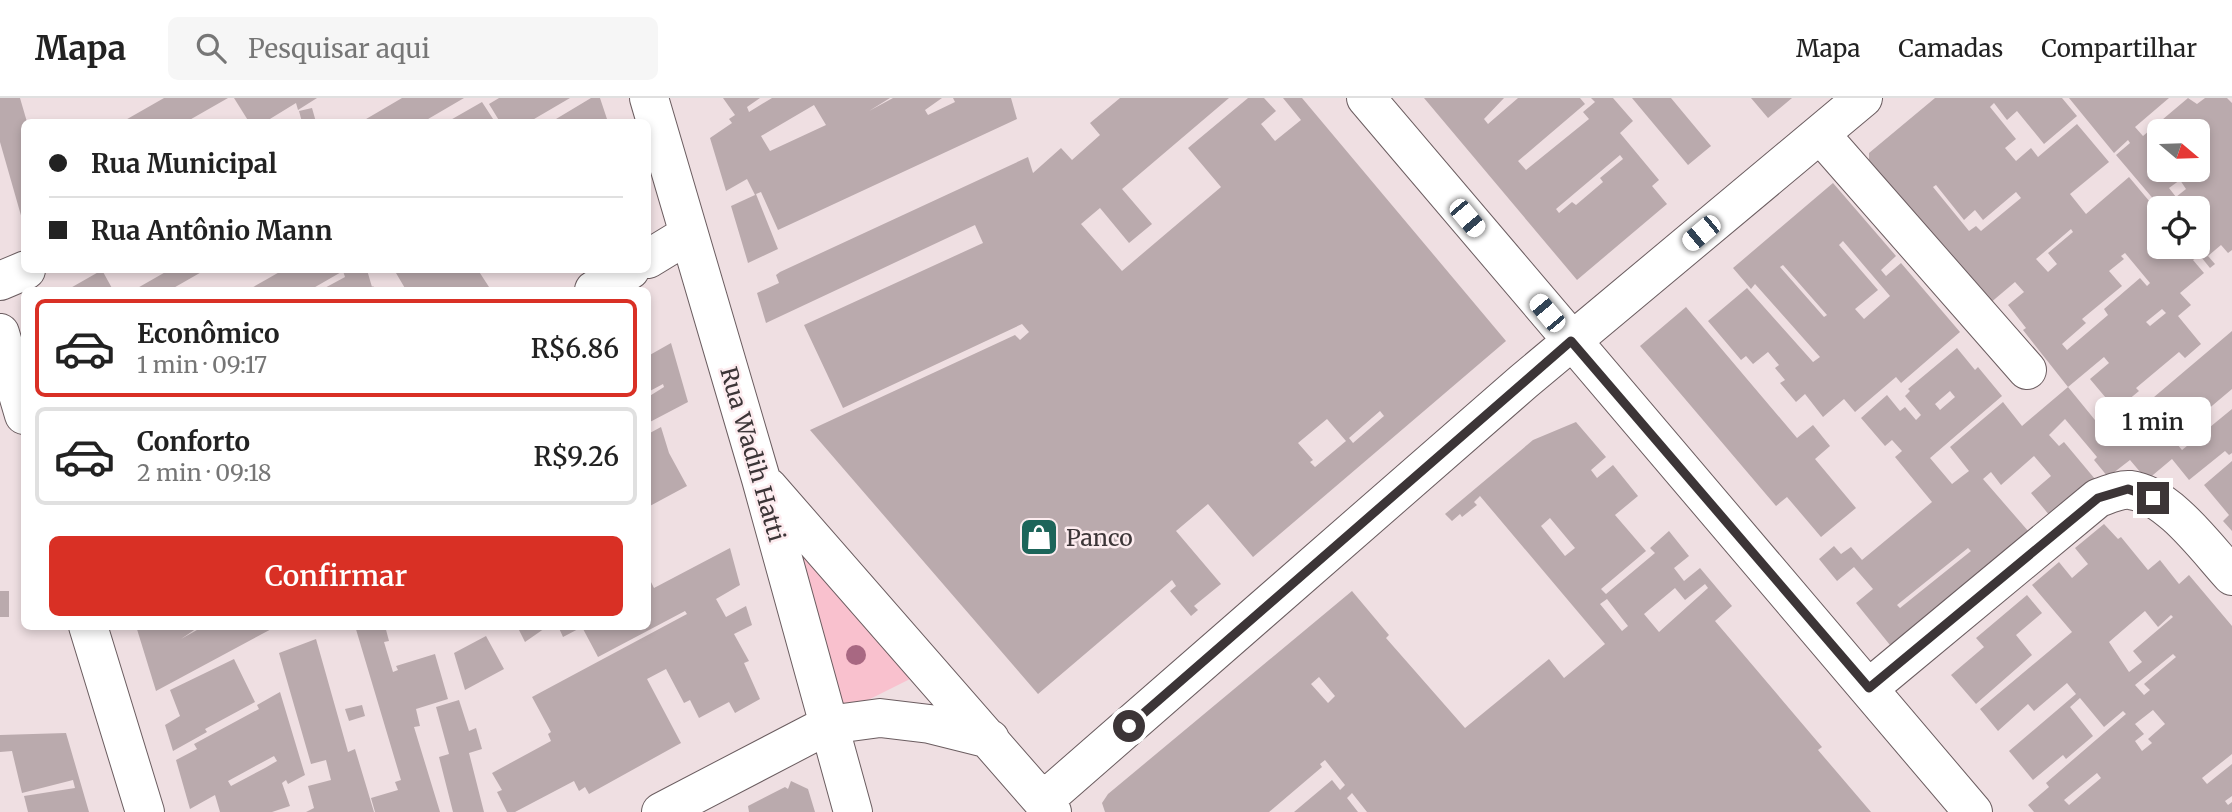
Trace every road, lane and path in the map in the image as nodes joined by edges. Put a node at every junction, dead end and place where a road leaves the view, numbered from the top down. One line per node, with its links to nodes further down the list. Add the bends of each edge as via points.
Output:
1 (649, 98): 5 (street, Rua Wadih Hatti)
2 (1366, 98): 12 (street)
3 (1863, 98): 4 (street)
4 (1820, 134): 12 (street); 13 (street)
5 (688, 234): 6 (street); 15 (street, Rua Wadih Hatti)
6 (651, 257)
7 (21, 272): 9 (street)
8 (625, 273): 10 (street)
9 (0, 281)
10 (599, 287)
11 (0, 333): 14 (street)
12 (1571, 341): 18 (street); 21 (street)
13 (2027, 370)
14 (21, 405)
15 (761, 479): 19 (street, Rua Wadih Hatti); 20 (street)
16 (2232, 576): 18 (street, via 2182,521 2153,498 2128,489 2098,498)
17 (89, 630): 22 (street)
18 (1869, 688): 25 (street)
19 (828, 725): 20 (street, via 880,718 930,723); 23 (street); 24 (street, Rua Wadih Hatti)
20 (990, 739): 21 (street)
21 (1048, 806)
22 (145, 812)
23 (661, 812)
24 (852, 812)
25 (1973, 812)

